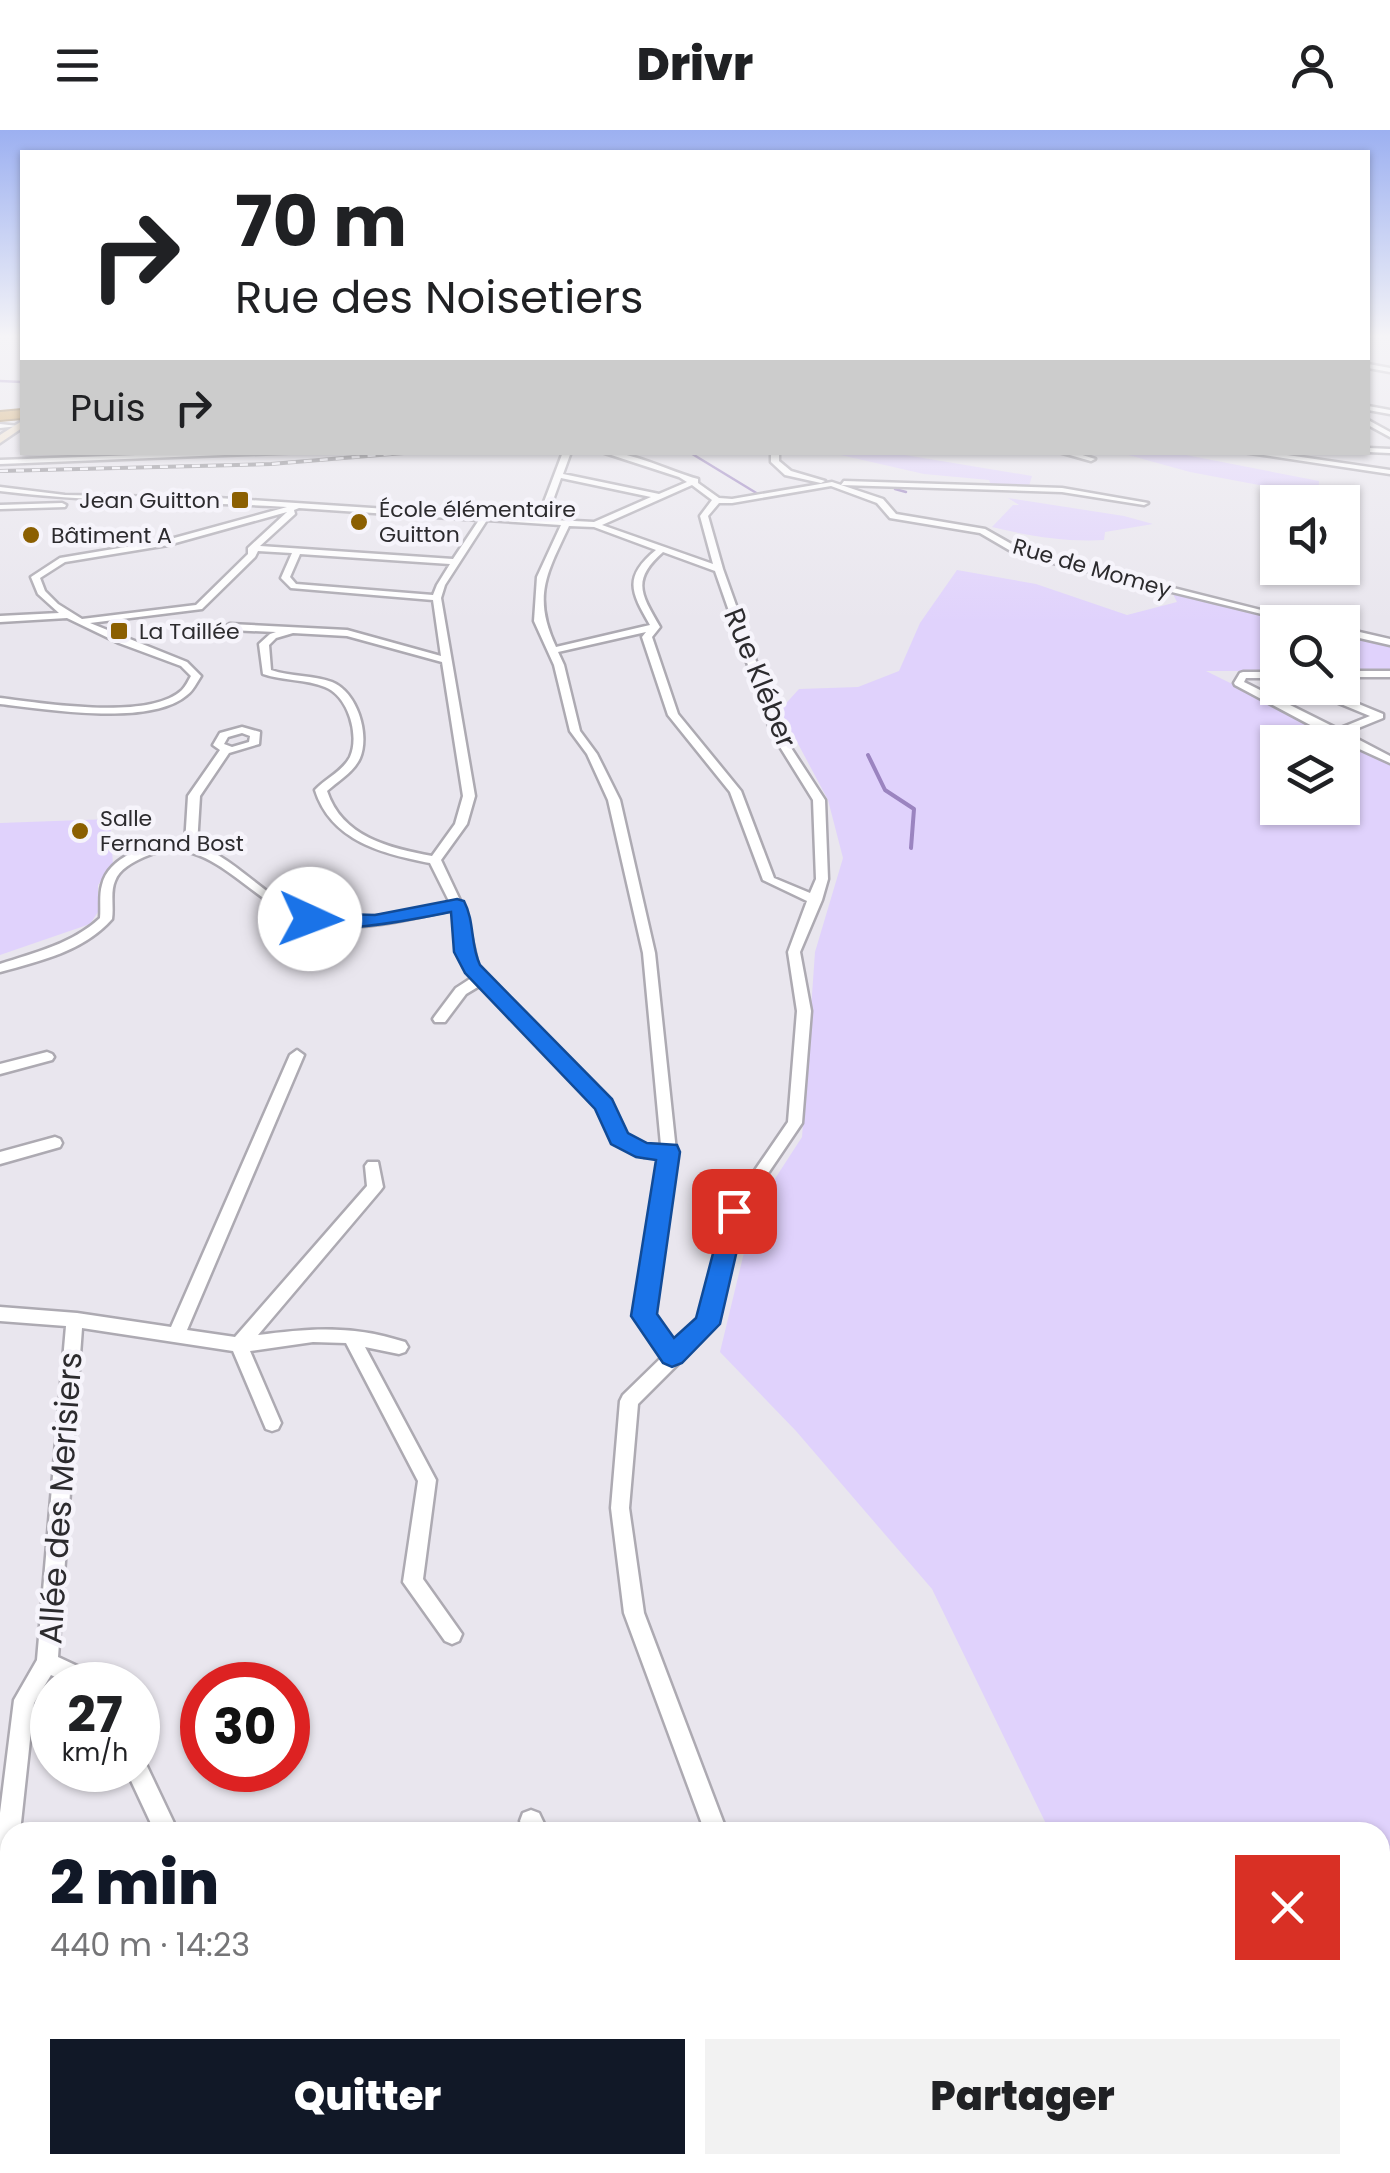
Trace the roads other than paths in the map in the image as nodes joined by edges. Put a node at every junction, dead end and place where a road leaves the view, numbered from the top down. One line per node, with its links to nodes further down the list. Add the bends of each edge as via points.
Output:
1 (112, 455): 9 (street)
2 (212, 455): 9 (street)
3 (566, 455): 12 (street)
4 (617, 455): 13 (street)
5 (775, 455): 14 (street, via 784,471)
6 (1076, 455): 8 (street)
7 (1268, 455): 11 (street)
8 (1090, 458)
9 (97, 459): 10 (street)
10 (0, 462)
11 (1390, 472)
12 (558, 475): 16 (street); 23 (street, via 548,503)
13 (695, 482): 16 (street); 18 (street)
14 (832, 484): 18 (street); 19 (street, via 1046,489); 32 (street, Rue de Momey, via 906,520 982,530 1019,552)
15 (0, 489): 17 (street)
16 (661, 496): 25 (street)
17 (101, 499): 20 (street); 21 (street)
18 (717, 500): 30 (street, Rue Kléber, via 704,516)
19 (1144, 503)
20 (300, 506): 22 (street); 26 (street); 33 (street, via 49,566 35,577 36,586)
21 (0, 507)
22 (484, 518): 23 (street); 29 (street)
23 (526, 521): 24 (street)
24 (566, 524): 25 (street); 41 (street, via 538,588 539,622)
25 (596, 526): 27 (street)
26 (252, 548): 28 (street); 35 (street, via 200,608)
27 (663, 548): 30 (street); 37 (street, via 635,578)
28 (296, 550): 29 (street); 31 (street, via 285,578 294,586)
29 (456, 562): 31 (street)
30 (719, 569): 57 (street, Rue Kléber, via 777,734 820,800 822,879)
31 (437, 598): 42 (street)
32 (1260, 611)
33 (67, 615): 34 (street); 35 (street)
34 (0, 619)
35 (80, 622): 47 (street, via 184,664 196,676 189,692 176,702 134,709)
36 (230, 627): 38 (street)
37 (654, 628): 41 (street); 57 (street, via 647,637 674,715 735,791 769,880)
38 (293, 630): 42 (street, via 373,638); 56 (street, via 264,644 266,672 331,685 352,705 357,753 322,790 323,802 367,842)
39 (1360, 635): 40 (street)
40 (1390, 642)
41 (551, 651): 66 (street, via 575,731 614,800 623,838 649,953)
42 (447, 660): 56 (street, via 468,796 460,824)
43 (1360, 674): 44 (street)
44 (1390, 674)
45 (1260, 675): 46 (street, via 1243,675 1238,683)
46 (1260, 695)
47 (0, 701)
48 (1280, 705): 50 (street)
49 (1352, 705): 51 (street, via 1379,716)
50 (1318, 725)
51 (1357, 725)
52 (1360, 746): 54 (street)
53 (226, 750): 55 (street, via 194,796)
54 (1390, 760)
55 (190, 845): 58 (street, via 310,919 375,920); 59 (street, via 157,848 118,869 106,888 106,919 96,930)
56 (435, 860): 58 (street)
57 (816, 900): 75 (street, Rue Kléber, via 794,952 804,1010 795,1123 734,1211 707,1324)
58 (457, 905): 60 (street, via 464,952)
59 (0, 968)
60 (482, 978): 61 (street, via 461,991); 66 (street, via 604,1105 619,1138 644,1151)
61 (440, 1020)
62 (297, 1055): 71 (street)
63 (47, 1057): 64 (street)
64 (0, 1068)
65 (55, 1142): 67 (street)
66 (668, 1152): 75 (street, via 644,1316)
67 (0, 1158)
68 (373, 1166): 73 (street, via 375,1186)
69 (0, 1314): 70 (street)
70 (78, 1320): 71 (street); 78 (street, Allée des Merisiers)
71 (176, 1336): 73 (street)
72 (350, 1336): 73 (street); 74 (street); 77 (street, via 427,1480 413,1582)
73 (239, 1345): 76 (street)
74 (399, 1346)
75 (672, 1356): 83 (street, Rue Kléber, via 630,1401 620,1508 634,1614)
76 (272, 1423)
77 (452, 1634)
78 (48, 1662)
79 (30, 1691): 81 (street, Allée des Merisiers)
80 (147, 1792): 82 (street)
81 (10, 1822)
82 (162, 1822)
83 (712, 1822)

